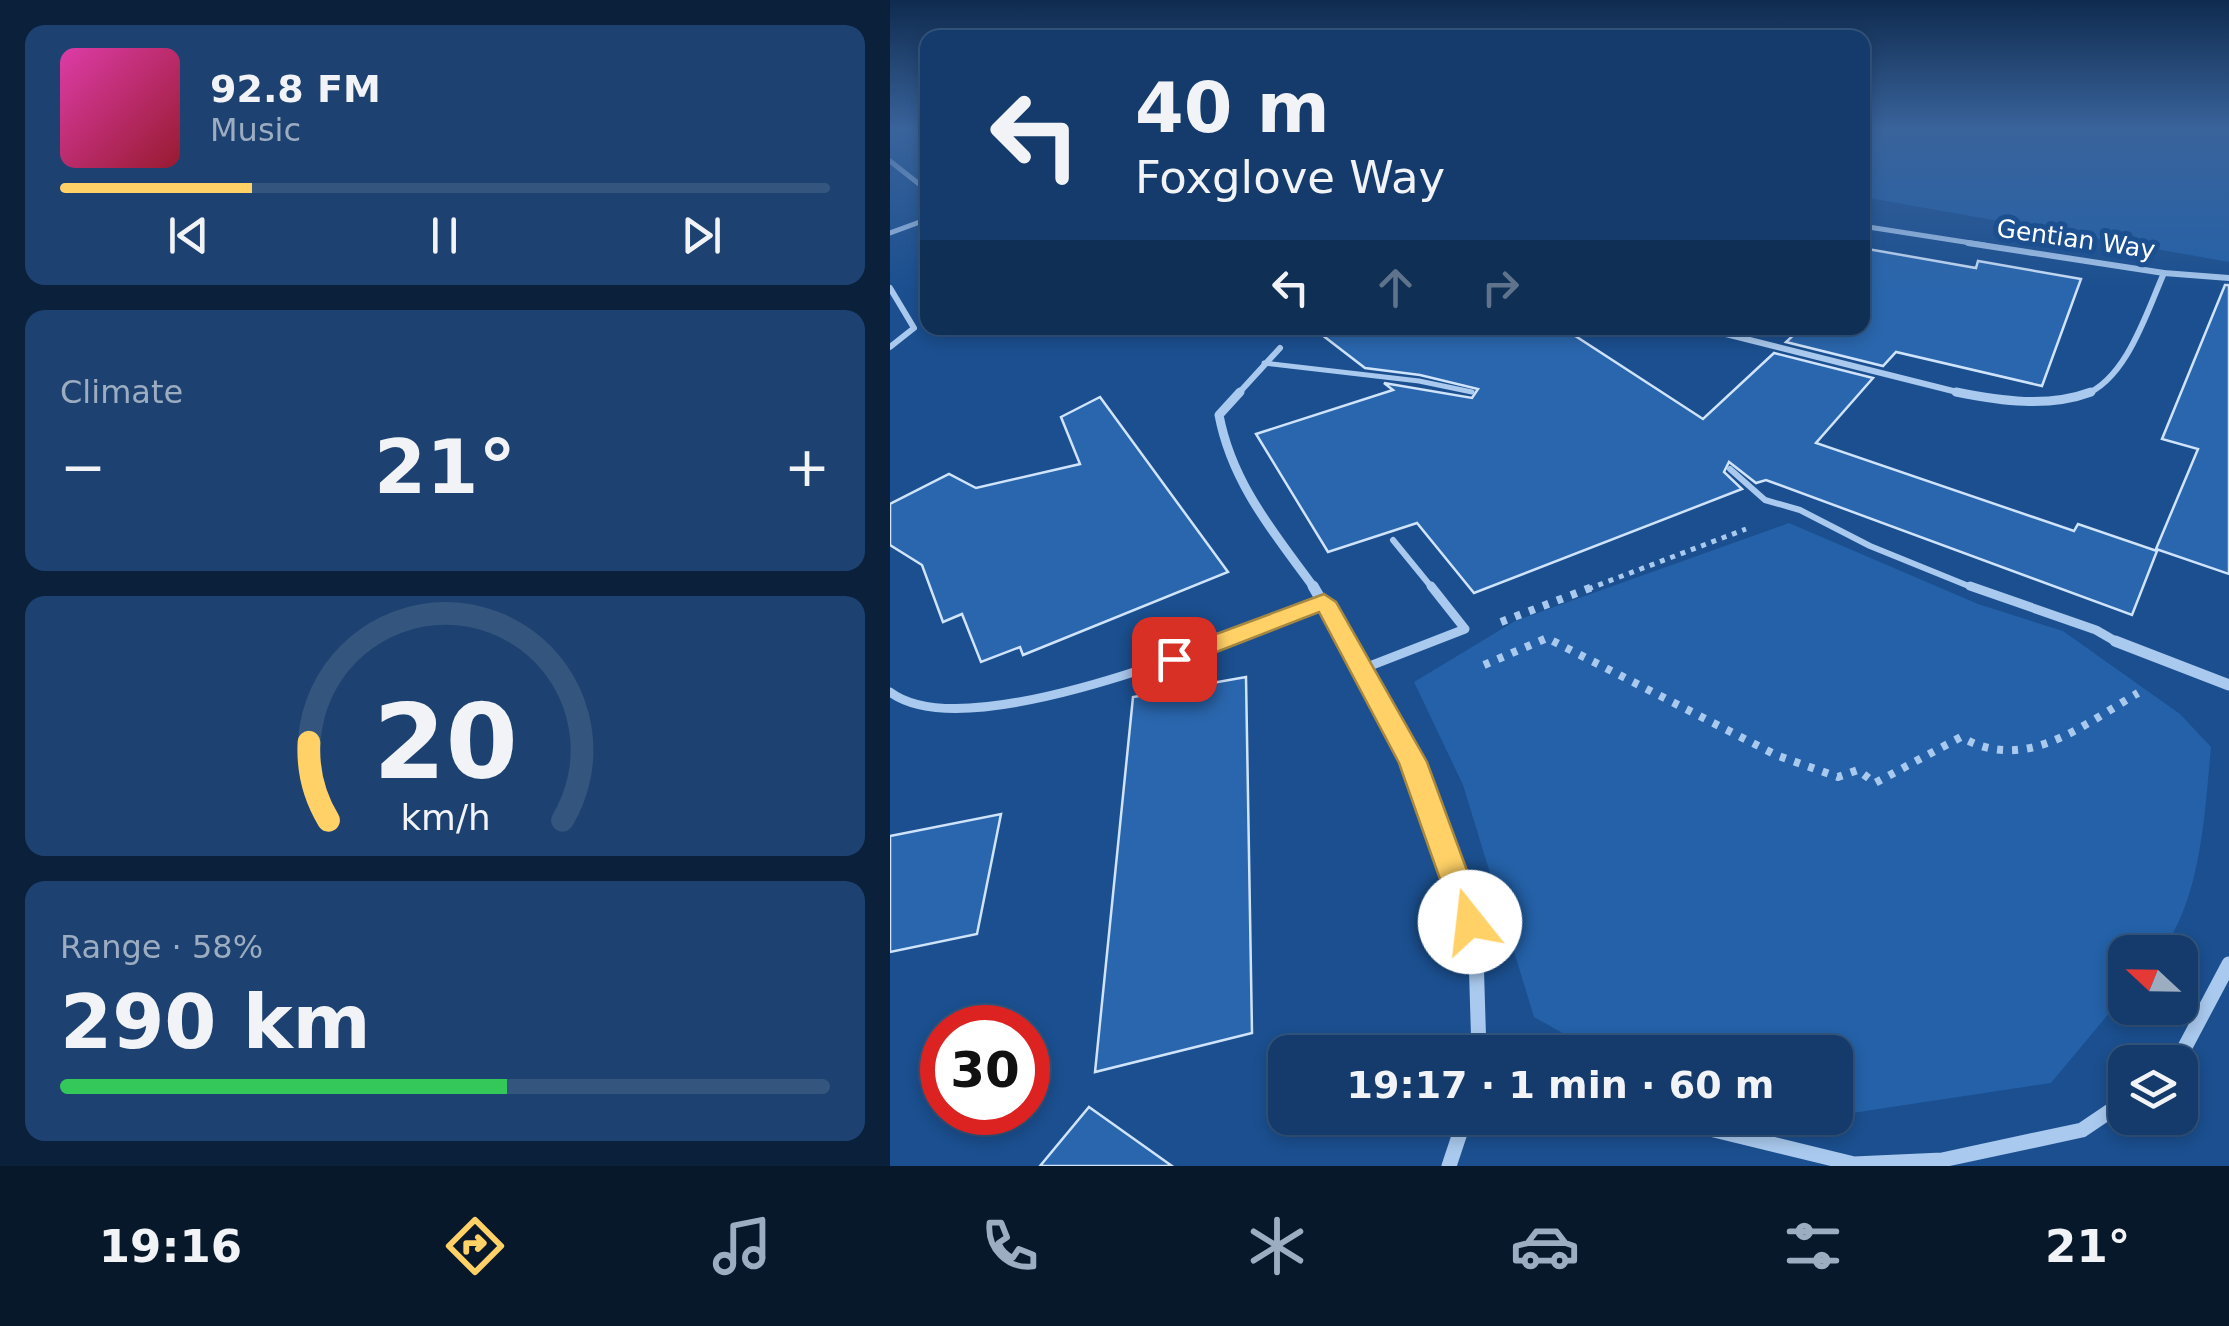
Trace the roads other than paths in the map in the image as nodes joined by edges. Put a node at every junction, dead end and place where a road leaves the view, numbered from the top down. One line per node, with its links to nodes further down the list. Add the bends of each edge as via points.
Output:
1 (920, 222): 3 (street)
2 (1870, 227): 4 (street, Gentian Way)
3 (890, 234)
4 (2164, 273): 5 (street, Gentian Way); 7 (street, Gentian Way, via 2136,334 2104,381 2072,402 2004,403)
5 (2229, 278)
6 (890, 288): 8 (street, via 914,328)
7 (1730, 335)
8 (890, 348)
9 (1280, 348): 10 (street)
10 (1264, 363): 11 (lane); 14 (street, via 1220,415 1222,444)
11 (1472, 392)
12 (1730, 469): 15 (lane, via 1765,500)
13 (1393, 540): 16 (lane, via 1466,629)
14 (1324, 602): 16 (street); 18 (lane, via 1174,659 1051,694 959,712 902,701)
15 (2115, 641): 17 (street)
16 (1362, 669): 20 (street, via 1413,762 1463,894 1479,970)
17 (2229, 685)
18 (890, 692)
19 (2229, 964): 21 (street)
20 (1480, 1035)
21 (2186, 1045)
22 (2108, 1112): 25 (street, via 2082,1130)
23 (1459, 1135): 26 (street)
24 (1735, 1135): 25 (street, via 1854,1164)
25 (1942, 1163)
26 (1449, 1166)

